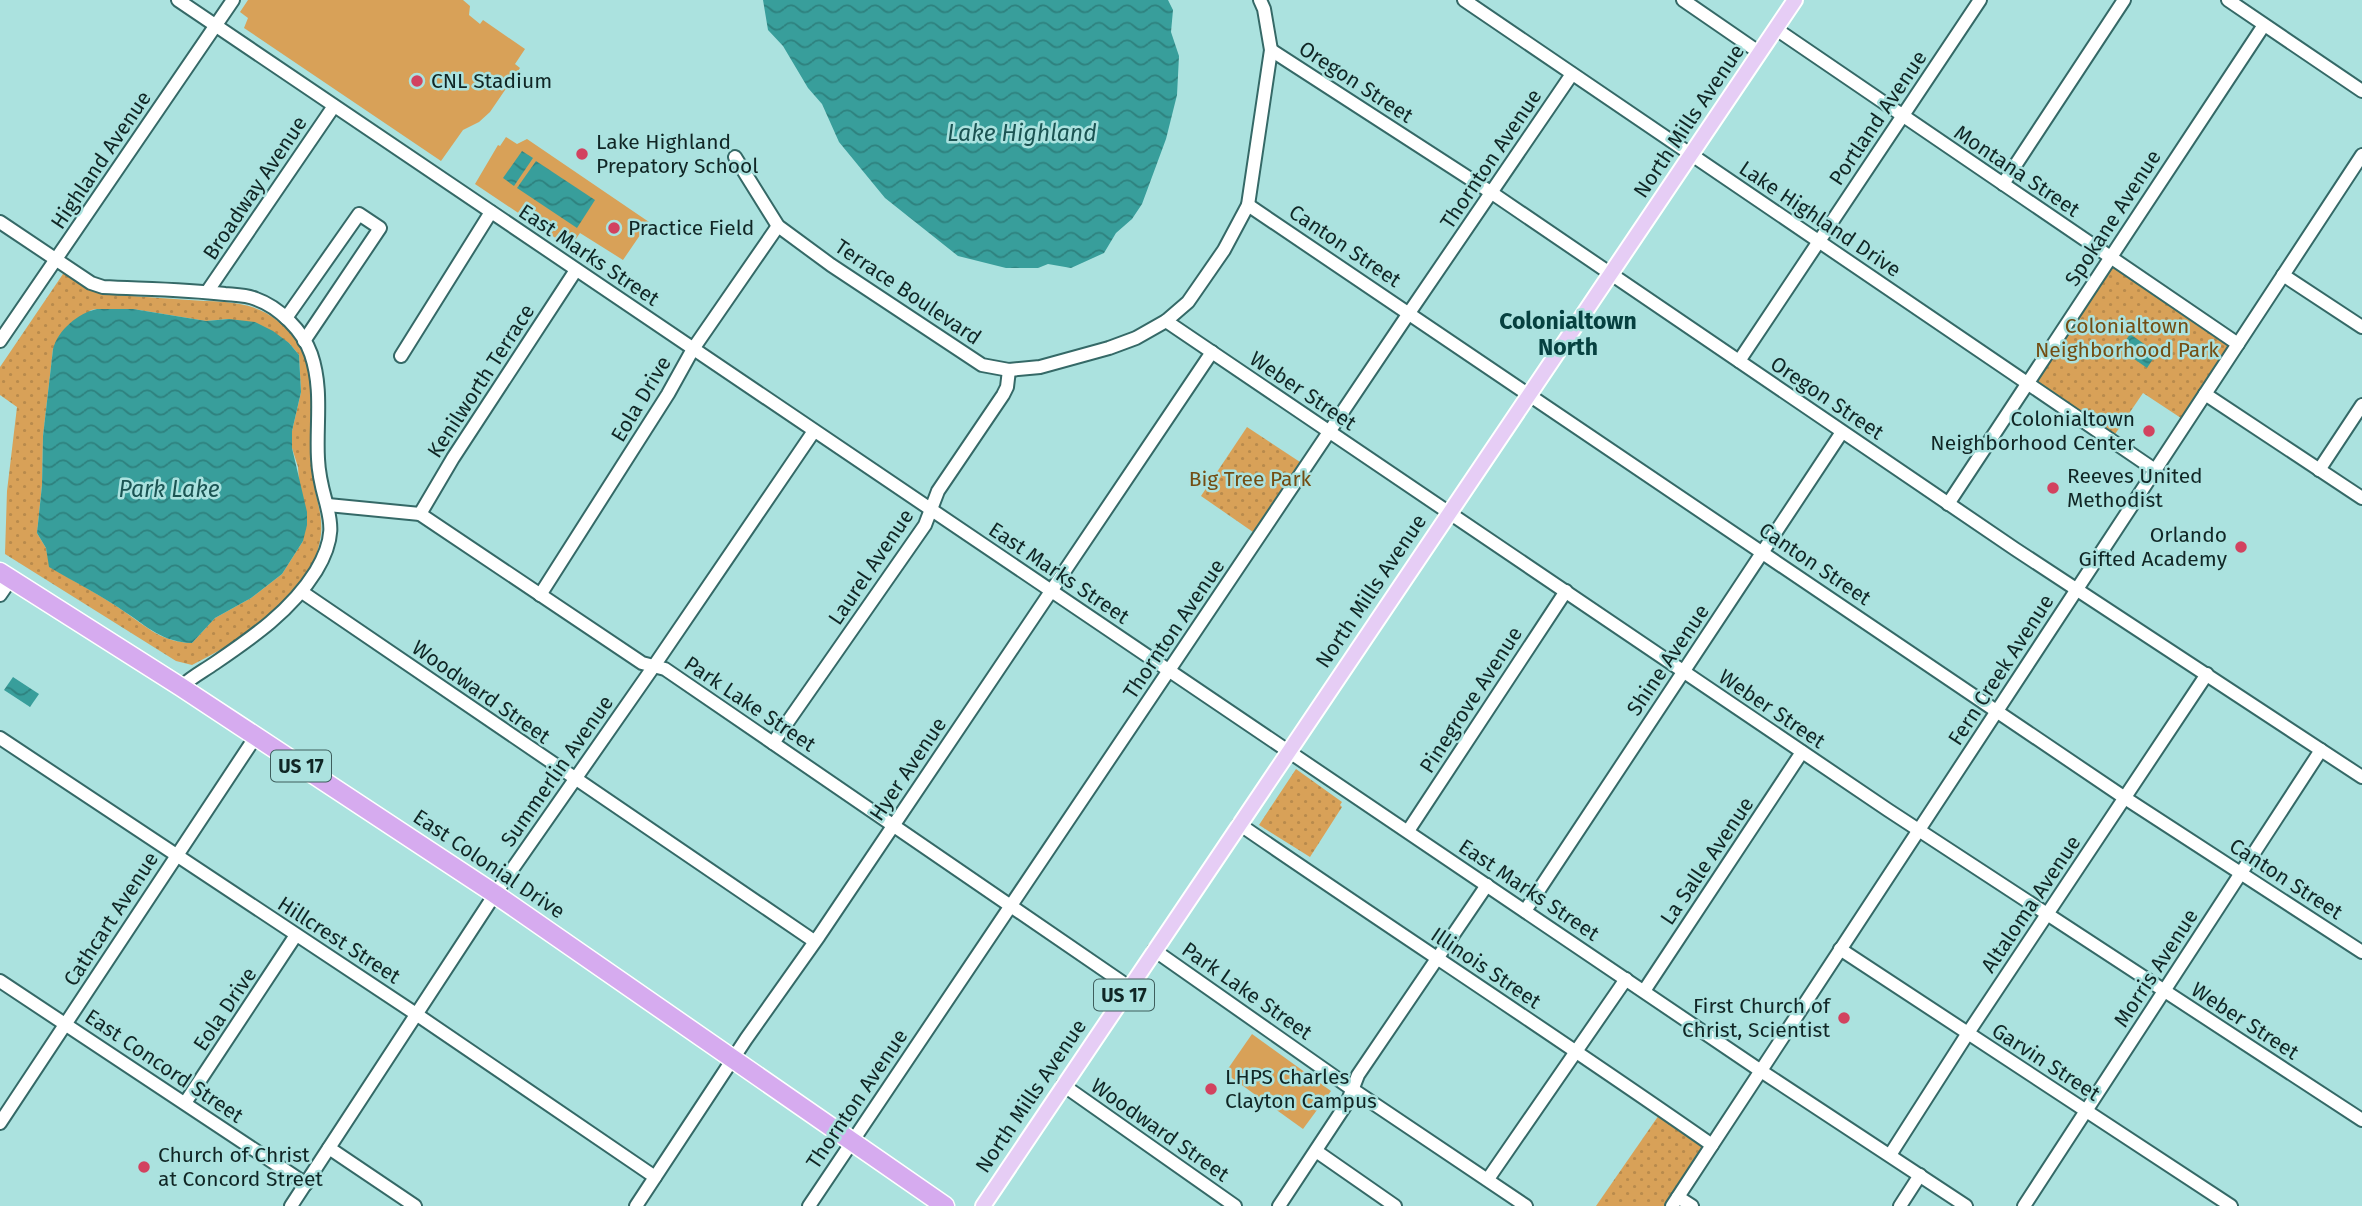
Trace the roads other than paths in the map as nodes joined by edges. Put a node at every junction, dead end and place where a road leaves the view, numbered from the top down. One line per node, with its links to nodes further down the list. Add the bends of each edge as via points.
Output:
1 (178, 0): 11 (street, East Marks Street)
2 (233, 0): 11 (street, Highland Avenue)
3 (1260, 0): 13 (street, Terrace Boulevard)
4 (1464, 0): 15 (street, Lake Highland Drive)
5 (1795, 0): 12 (main road, North Mills Avenue / US 17)
6 (1980, 0): 18 (street, Portland Avenue)
7 (2124, 0): 22 (street)
8 (2228, 0): 10 (street)
9 (1688, 2): 14 (street)
10 (2264, 25): 16 (street); 29 (street, Spokane Avenue)
11 (216, 26): 17 (street, East Marks Street); 30 (street, Highland Avenue)
12 (1776, 29): 14 (main road, North Mills Avenue / US 17); 18 (street, Montana Street)
13 (1270, 50): 23 (street, Oregon Street); 24 (street, Terrace Boulevard)
14 (1760, 53): 19 (main road, North Mills Avenue / US 17)
15 (1572, 74): 19 (street, Lake Highland Drive); 23 (street, Thornton Avenue)
16 (2362, 91)
17 (334, 106): 25 (street, East Marks Street); 34 (street, Broadway Avenue)
18 (1903, 117): 22 (street, Montana Street); 28 (street, Portland Avenue)
19 (1691, 155): 28 (street, Lake Highland Drive); 32 (main road, North Mills Avenue / US 17)
20 (2362, 156): 33 (street, Fern Creek Avenue)
21 (735, 158): 27 (street, Terrace Boulevard)
22 (2003, 184): 29 (street, Montana Street)
23 (1492, 193): 32 (street, Oregon Street); 35 (street, Thornton Avenue)
24 (1248, 205): 35 (street, Canton Street); 37 (street, Terrace Boulevard, via 1204,280)
25 (491, 212): 31 (street, East Marks Street); 44 (street)
26 (0, 222): 30 (street)
27 (778, 226): 42 (street, Eola Drive); 46 (street, Terrace Boulevard, via 982,365)
28 (1819, 242): 45 (street, Portland Avenue); 47 (street, Lake Highland Drive)
29 (2110, 257): 41 (street, Montana Street); 47 (street, Spokane Avenue)
30 (55, 259): 34 (street, via 103,287); 39 (street, Highland Avenue)
31 (576, 270): 42 (street, East Marks Street); 61 (street, Kenilworth Terrace)
32 (1611, 275): 45 (street, Oregon Street); 48 (main road, North Mills Avenue / US 17)
33 (2283, 275): 38 (street); 41 (street, Fern Creek Avenue)
34 (207, 292): 36 (street, via 254,298)
35 (1409, 313): 48 (street, Canton Street); 53 (street, Thornton Avenue)
36 (286, 318): 40 (street); 40 (street, via 359,214 380,228)
37 (1166, 321): 43 (street, Weber Street); 46 (street, Terrace Boulevard, via 1109,348 1040,367)
38 (2362, 327)
39 (0, 341)
40 (304, 341): 58 (street, via 317,385 318,458)
41 (2238, 344): 49 (street, Fern Creek Avenue)
42 (693, 349): 51 (street, East Marks Street); 69 (street, Eola Drive)
43 (1212, 352): 53 (street, Weber Street); 64 (street, Hyer Avenue)
44 (401, 356)
45 (1739, 361): 52 (street, Oregon Street)
46 (1009, 370): 59 (street, Laurel Avenue, via 1003,395 938,491)
47 (2028, 384): 54 (street, Lake Highland Drive); 57 (street, Spokane Avenue)
48 (1530, 394): 60 (main road, North Mills Avenue / US 17); 62 (street, Canton Street)
49 (2205, 394): 54 (street, Fern Creek Avenue); 55 (street)
50 (2362, 405): 55 (street)
51 (814, 431): 59 (street, East Marks Street); 70 (street, Summerlin Avenue)
52 (1842, 432): 57 (street, Oregon Street); 62 (street, Shine Avenue)
53 (1329, 433): 60 (street, Weber Street); 71 (street, Thornton Avenue)
54 (2155, 470): 66 (street, Fern Creek Avenue)
55 (2319, 470): 56 (street)
56 (2362, 498)
57 (1948, 504): 66 (street, Oregon Street)
58 (328, 505): 61 (street, Park Lake Street); 67 (street, via 332,529 328,547)
59 (932, 510): 64 (street, East Marks Street); 78 (street, Laurel Avenue)
60 (1450, 512): 65 (street, Weber Street); 80 (main road, North Mills Avenue / US 17)
61 (420, 514): 69 (street, Park Lake Street)
62 (1764, 552): 72 (street, Shine Avenue); 75 (street, Canton Street)
63 (5, 575): 68 (street); 74 (highway, East Colonial Drive / US 17)
64 (1051, 591): 71 (street, East Marks Street); 86 (street, Hyer Avenue)
65 (1566, 591): 72 (street, Weber Street); 87 (street, Pinegrove Avenue)
66 (2077, 591): 73 (street, Oregon Street); 75 (street, Fern Creek Avenue)
67 (302, 592): 74 (street, via 266,628); 83 (street, Woodward Street)
68 (0, 595)
69 (540, 596): 70 (street, Park Lake Street, via 642,663)
70 (654, 666): 78 (street, Park Lake Street); 83 (street, Summerlin Avenue)
71 (1169, 671): 80 (street, East Marks Street); 93 (street, Thornton Avenue)
72 (1683, 671): 81 (street, Weber Street); 94 (street, Shine Avenue)
73 (2207, 674): 79 (street, Oregon Street); 84 (street, Altaloma Avenue)
74 (181, 687): 76 (highway, East Colonial Drive / US 17)
75 (1998, 711): 84 (street, Canton Street); 88 (street, Fern Creek Avenue)
76 (256, 736): 89 (street, Cathcart Avenue); 92 (highway, East Colonial Drive / US 17)
77 (0, 738): 89 (street, Hillcrest Street)
78 (773, 743): 86 (street, Park Lake Street)
79 (2320, 750): 82 (street, Oregon Street); 90 (street, Morris Avenue)
80 (1288, 751): 85 (main road, North Mills Avenue / US 17); 87 (street, East Marks Street)
81 (1802, 752): 88 (street, Weber Street); 105 (street, La Salle Avenue)
82 (2362, 778)
83 (575, 779): 92 (street, Summerlin Avenue); 97 (street, Woodward Street)
84 (2125, 797): 90 (street, Canton Street); 95 (street, Altaloma Avenue)
85 (1239, 824): 99 (main road, North Mills Avenue / US 17); 101 (street, Illinois Street)
86 (894, 825): 93 (street, Park Lake Street); 97 (street, Hyer Avenue)
87 (1408, 831): 91 (street, East Marks Street)
88 (1919, 831): 95 (street, Weber Street); 98 (street, Fern Creek Avenue)
89 (175, 855): 96 (street, Hillcrest Street); 108 (street, Cathcart Avenue)
90 (2241, 873): 100 (street, Canton Street); 106 (street, Morris Avenue)
91 (1487, 885): 94 (street, East Marks Street); 101 (street)
92 (495, 894): 107 (street, Summerlin Avenue); 111 (highway, East Colonial Drive / US 17)
93 (1011, 905): 104 (street, Park Lake Street); 119 (street, Thornton Avenue)
94 (1525, 911): 102 (street, East Marks Street)
95 (2048, 914): 106 (street, Weber Street); 109 (street, Altaloma Avenue)
96 (296, 935): 107 (street, Hillcrest Street); 115 (street, Eola Drive)
97 (814, 940): 111 (street, Hyer Avenue)
98 (1840, 949): 109 (street, Garvin Street); 112 (street, Fern Creek Avenue)
99 (1154, 950): 104 (main road, North Mills Avenue / US 17); 114 (street, Park Lake Street)
100 (2362, 952)
101 (1437, 959): 110 (street, Illinois Street); 114 (street)
102 (1626, 979): 105 (street, East Marks Street); 110 (street)
103 (0, 981): 108 (street, East Concord Street)
104 (1129, 987): 113 (main road, North Mills Avenue / US 17)
105 (1644, 991): 112 (street, East Marks Street)
106 (2164, 991): 116 (street, Morris Avenue); 117 (street, Weber Street)
107 (416, 1014): 121 (street, Summerlin Avenue); 125 (street, Hillcrest Street)
108 (65, 1024): 115 (street, East Concord Street); 118 (street, Cathcart Avenue)
109 (1968, 1033): 116 (street, Garvin Street); 123 (street, Altaloma Avenue)
110 (1576, 1050): 120 (street, Illinois Street); 126 (street)
111 (733, 1058): 119 (highway, East Colonial Drive / US 17); 125 (street, Hyer Avenue)
112 (1761, 1071): 120 (street, Fern Creek Avenue); 123 (street, East Marks Street)
113 (1063, 1085): 135 (main road, North Mills Avenue / US 17); 136 (street, Woodward Street)
114 (1352, 1089): 122 (street); 126 (street, Park Lake Street)
115 (185, 1103): 127 (street, East Concord Street)
116 (2086, 1111): 142 (street, Morris Avenue); 143 (street, Garvin Street)
117 (2362, 1120)
118 (0, 1123)
119 (852, 1141): 133 (street, Thornton Avenue); 134 (highway, East Colonial Drive / US 17)
120 (1712, 1145): 128 (street, Fern Creek Avenue)
121 (330, 1148): 127 (street, Summerlin Avenue); 131 (street)
122 (1316, 1151): 137 (street); 138 (street)
123 (1890, 1155): 124 (street, East Marks Street)
124 (1920, 1175): 129 (street, East Marks Street); 141 (street)
125 (655, 1177): 132 (street, Hyer Avenue)
126 (1488, 1179): 139 (street, Park Lake Street)
127 (306, 1184): 130 (street, Summerlin Avenue)
128 (1675, 1201): 140 (street)
129 (1961, 1203)
130 (291, 1206)
131 (415, 1206)
132 (636, 1206)
133 (809, 1206)
134 (945, 1206)
135 (983, 1206)
136 (1235, 1206)
137 (1279, 1206)
138 (1395, 1206)
139 (1526, 1206)
140 (1692, 1206)
141 (1899, 1206)
142 (2024, 1206)
143 (2231, 1206)

